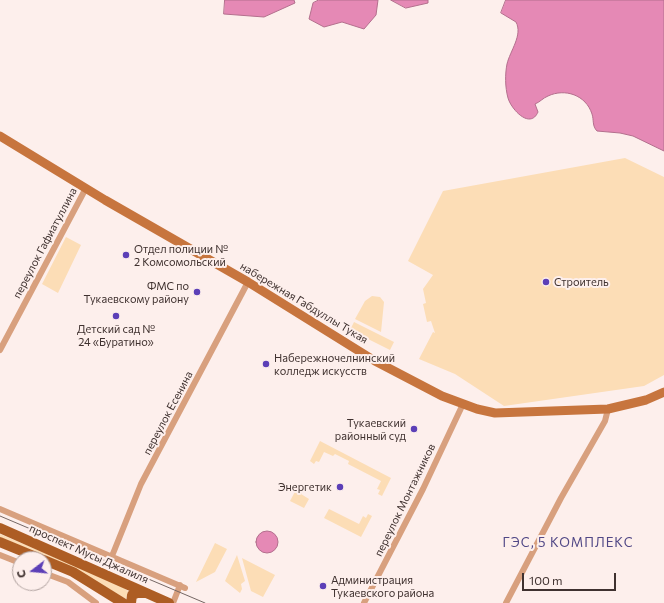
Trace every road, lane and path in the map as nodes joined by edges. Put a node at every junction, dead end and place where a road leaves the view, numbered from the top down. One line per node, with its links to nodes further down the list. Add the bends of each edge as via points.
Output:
1 (0, 136): 2 (main road, набережная Габдуллы Тукая)
2 (86, 188): 3 (main road, набережная Габдуллы Тукая); 4 (street, переулок Гафиатуллина)
3 (248, 282): 6 (main road, набережная Габдуллы Тукая, via 412,382); 13 (street, переулок Есенина, via 141,484)
4 (0, 350)
5 (664, 392): 7 (main road, набережная Габдуллы Тукая, via 646,400)
6 (463, 404): 7 (main road, набережная Габдуллы Тукая, via 495,413); 23 (street, переулок Монтажников)
7 (608, 409): 24 (street, via 605,421)
8 (0, 509): 13 (street)
9 (0, 528): 17 (main road, проспект Мусы Джалиля)
10 (0, 542): 11 (main road)
11 (22, 551)
12 (0, 555): 14 (street)
13 (112, 556): 22 (street, via 183,586)
14 (12, 560)
15 (52, 563): 19 (main road, via 73,572)
16 (52, 576): 18 (street, via 68,582)
17 (148, 593): 20 (main road, via 132,595); 21 (main road, проспект Мусы Джалиля)
18 (96, 603)
19 (123, 603)
20 (131, 603)
21 (169, 603)
22 (173, 603)
23 (364, 603)
24 (506, 603)

